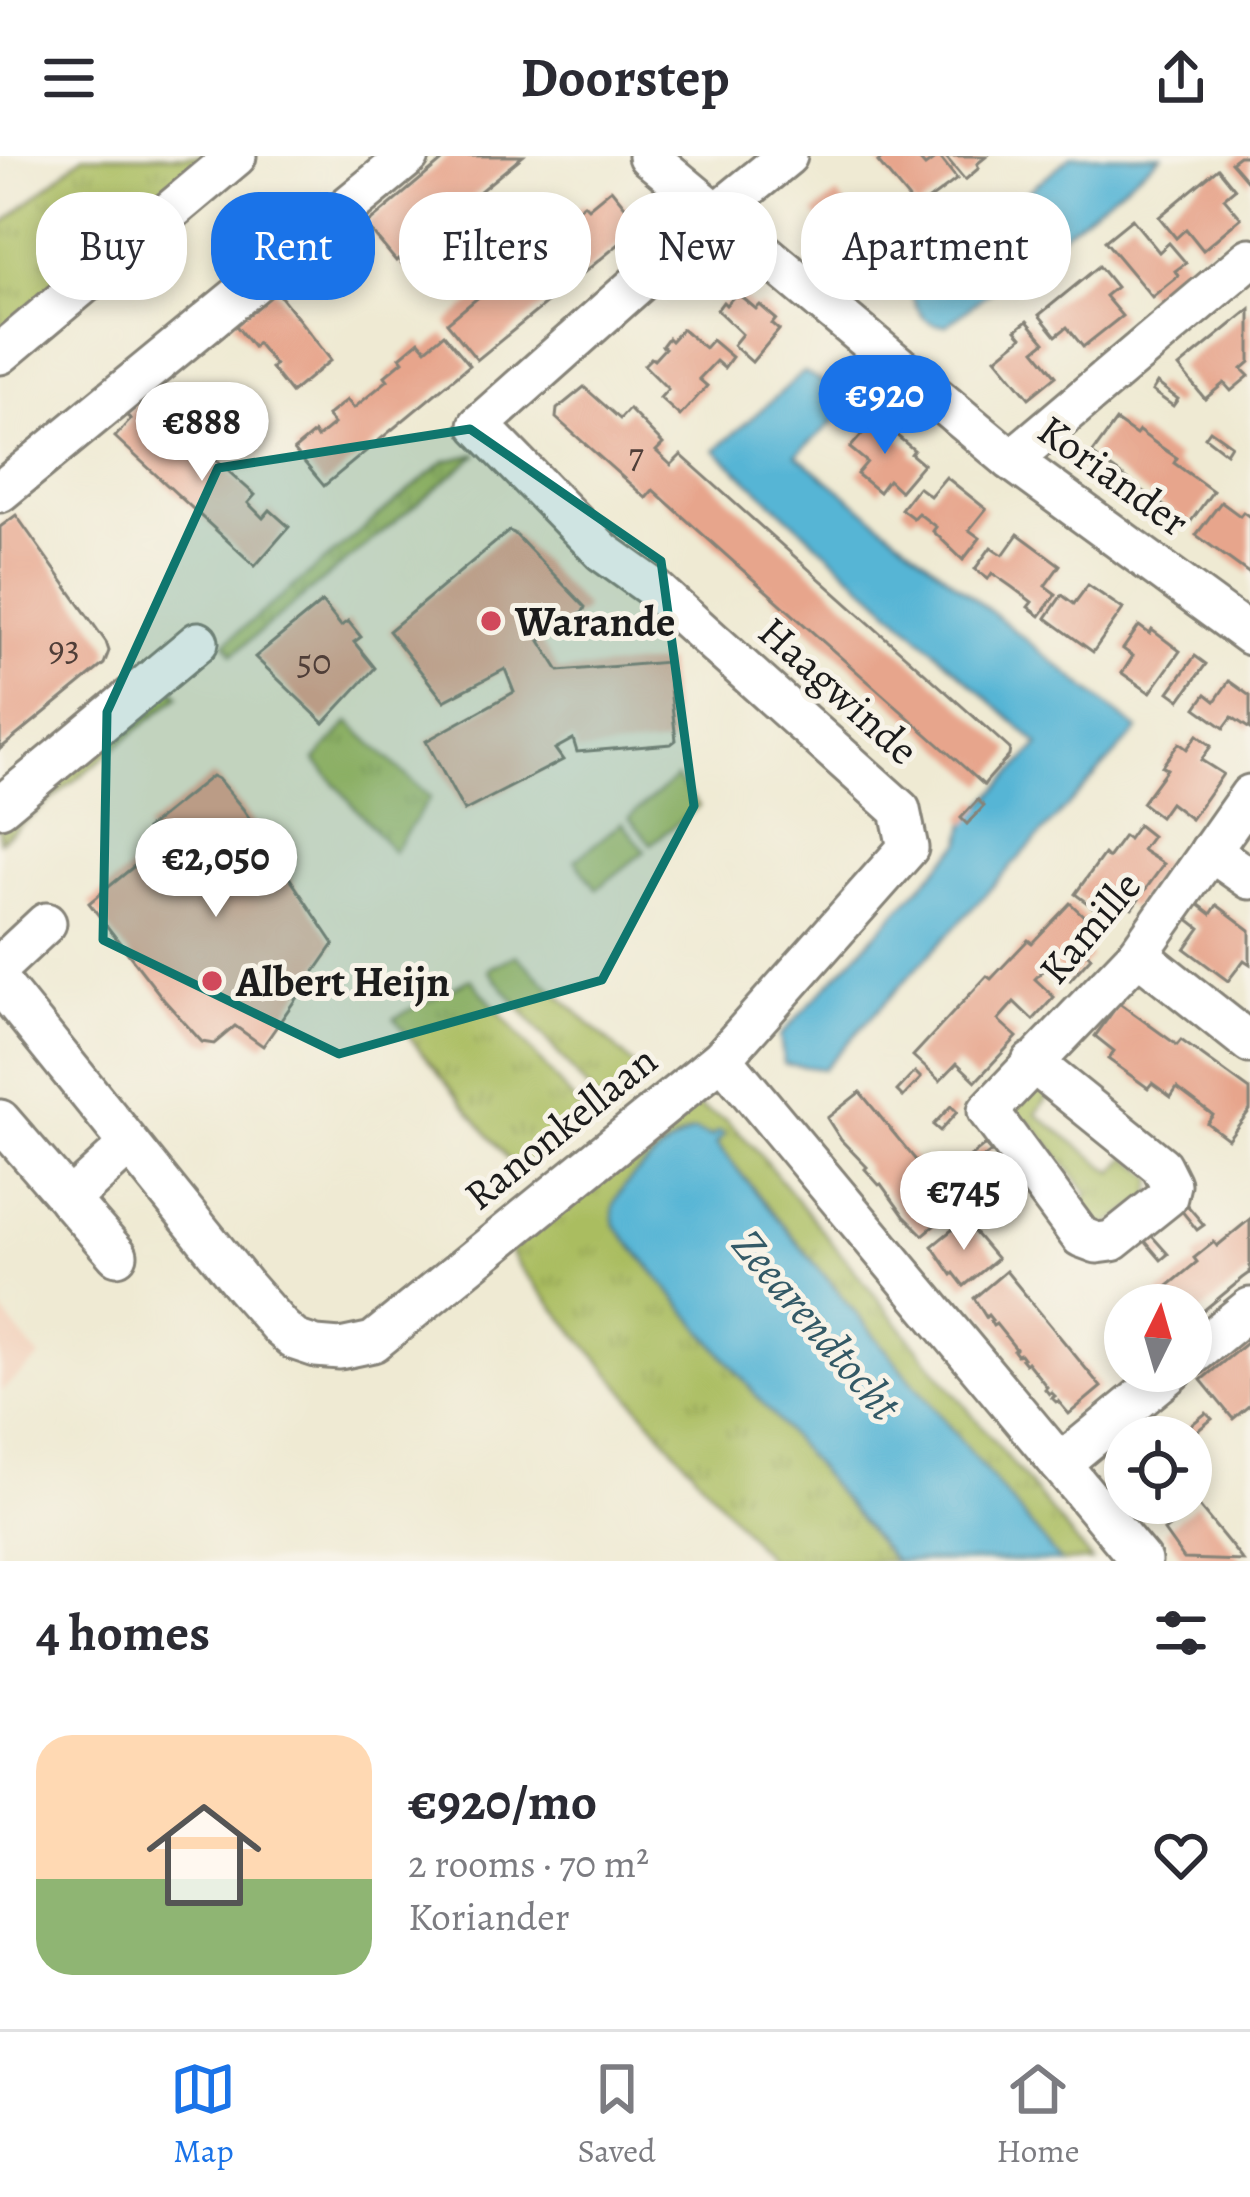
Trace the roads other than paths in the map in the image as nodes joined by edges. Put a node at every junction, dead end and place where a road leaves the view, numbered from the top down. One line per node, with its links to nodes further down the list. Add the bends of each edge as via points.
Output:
1 (236, 156): 10 (street)
2 (410, 156): 12 (street)
3 (648, 156): 5 (street, Koriander)
4 (787, 156): 6 (street)
5 (692, 192)
6 (743, 192)
7 (1250, 258): 11 (street)
8 (777, 263): 11 (street, Koriander)
9 (619, 300): 24 (street, Haagwinde, via 479,425 603,552 900,810 908,848)
10 (0, 354)
11 (1011, 460): 13 (street, Koriander)
12 (0, 492)
13 (1250, 635)
14 (198, 642): 16 (street)
15 (1250, 795): 17 (street, Kamille)
16 (0, 807)
17 (1210, 851): 18 (street); 20 (street, Kamille)
18 (1250, 879)
19 (46, 923): 21 (street)
20 (1138, 954): 23 (street); 25 (street, Kamille)
21 (0, 967)
22 (0, 983): 27 (street, Ranonkellaan)
23 (1250, 1043)
24 (722, 1058): 27 (street, Ranonkellaan, via 373,1342 357,1347 295,1340); 33 (street, Ranonkellaan)
25 (1032, 1063): 25 (street, Kamille, via 988,1111 1081,1237 1112,1241 1167,1197 1162,1166)
26 (0, 1120): 28 (street)
27 (130, 1145): 28 (street)
28 (69, 1200): 29 (street)
29 (117, 1255)
30 (1250, 1308): 31 (street)
31 (1212, 1340)
32 (1147, 1392): 33 (street)
33 (1060, 1464): 34 (street, Ranonkellaan)
34 (1141, 1561)

